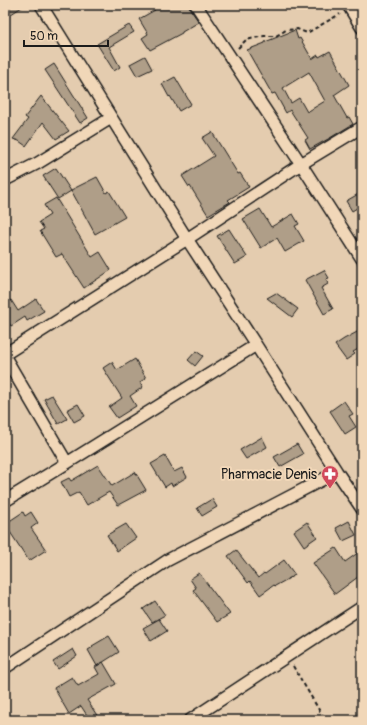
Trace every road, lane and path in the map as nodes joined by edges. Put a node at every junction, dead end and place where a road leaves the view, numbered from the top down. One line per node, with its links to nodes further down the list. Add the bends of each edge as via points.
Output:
1 (196, 5): 5 (street)
2 (44, 6): 6 (street)
3 (349, 7): 4 (street); 5 (path, via 307,33 297,29 286,30 276,36 246,40)
4 (362, 28)
5 (229, 56): 8 (street)
6 (111, 118): 9 (street); 10 (street)
7 (362, 126): 8 (street)
8 (301, 164): 10 (street); 11 (street)
9 (5, 180)
10 (187, 239): 12 (street); 13 (street)
11 (362, 259)
12 (256, 344): 15 (street); 16 (street)
13 (5, 354)
14 (5, 358): 15 (street)
15 (67, 463): 17 (street)
16 (337, 472): 18 (street); 21 (street, via 168,560)
17 (5, 501)
18 (362, 509)
19 (362, 607): 20 (street)
20 (287, 656): 22 (street); 23 (path)
21 (5, 668)
22 (190, 720)
23 (325, 720)

